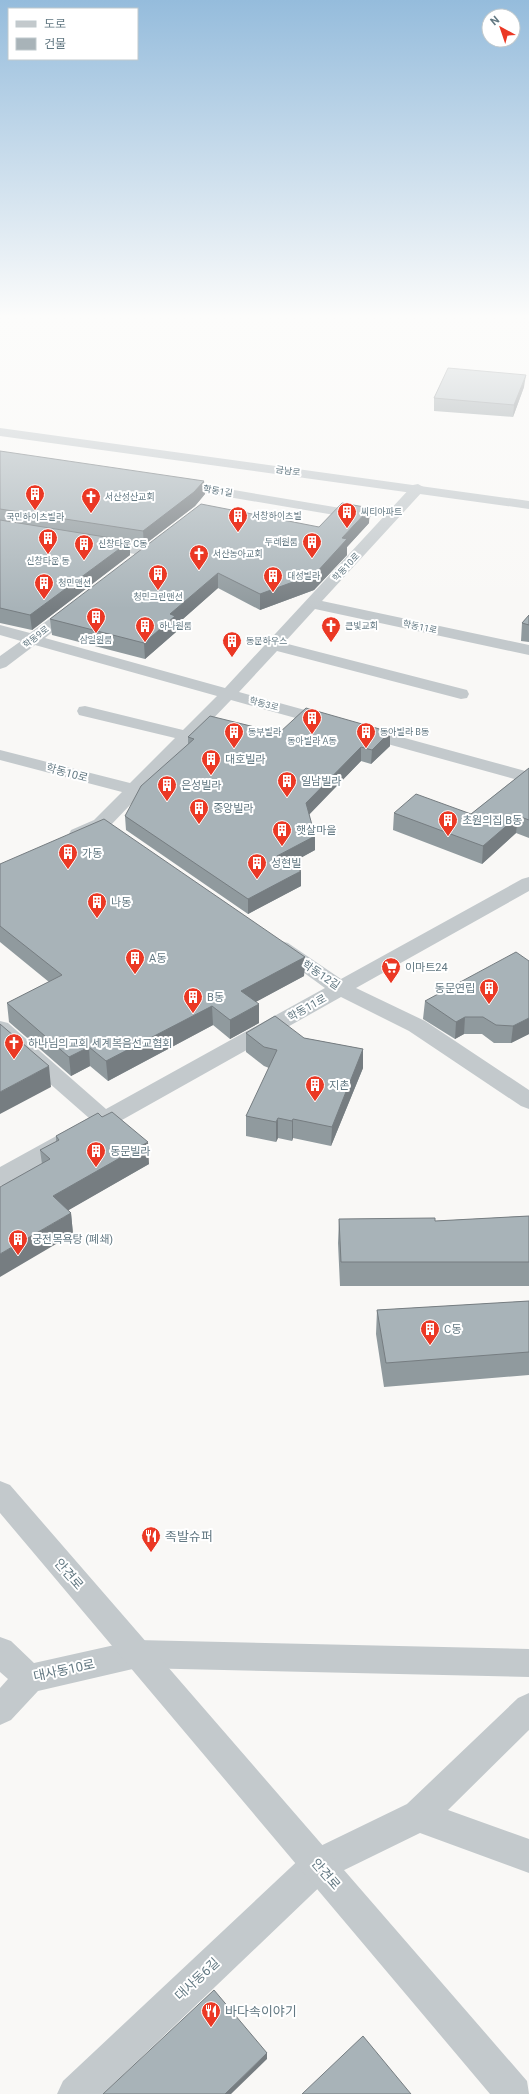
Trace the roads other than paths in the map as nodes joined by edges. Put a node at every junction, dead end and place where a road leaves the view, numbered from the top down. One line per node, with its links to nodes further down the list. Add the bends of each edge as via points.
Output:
1 (0, 432): 3 (street, 금남로)
2 (163, 483): 4 (street, 학동1길)
3 (418, 488): 6 (street, 금남로); 7 (street, 학동10로)
4 (225, 492): 5 (street); 7 (street, 학동1길)
5 (210, 503)
6 (529, 505)
7 (388, 521): 11 (street, 학동10로)
8 (85, 542): 9 (street, via 152,548)
9 (129, 565)
10 (88, 597): 13 (street, 학동9로)
11 (312, 604): 14 (street, 학동10로); 15 (street, 학동11로)
12 (0, 630): 13 (street, 학동3로)
13 (32, 640): 16 (street, 학동9로); 17 (street, 학동3로)
14 (274, 645): 17 (street, 학동10로); 18 (street)
15 (529, 650)
16 (0, 664)
17 (228, 694): 20 (street, 학동10로); 22 (street, 학동3로)
18 (461, 694)
19 (85, 711): 20 (street)
20 (187, 736): 23 (street, 학동10로)
21 (0, 755): 23 (street, 학동10로)
22 (529, 778)
23 (134, 790): 24 (street, 학동10로)
24 (101, 824): 25 (street); 26 (street, 학동10로)
25 (119, 836)
26 (65, 840)
27 (529, 883): 29 (street, 학동11로)
28 (269, 939): 29 (street, 학동12길)
29 (341, 989): 31 (street, 학동12길, via 417,1026); 32 (street, 학동11로)
30 (0, 1028): 32 (street)
31 (529, 1101)
32 (105, 1120): 33 (street, 학동11로)
33 (0, 1178)
34 (0, 1493): 36 (street, 안견로)
35 (0, 1651): 38 (street, 대사동10로)
36 (137, 1654): 37 (street); 38 (street, 대사동10로); 43 (street, 안견로)
37 (529, 1663)
38 (29, 1679): 40 (street)
39 (529, 1708): 41 (street, 대사동6길)
40 (0, 1710)
41 (419, 1816): 42 (street); 43 (street, 대사동6길)
42 (529, 1856)
43 (318, 1865): 44 (street, 대사동6길); 45 (street, 안견로)
44 (76, 2094)
45 (514, 2094)

